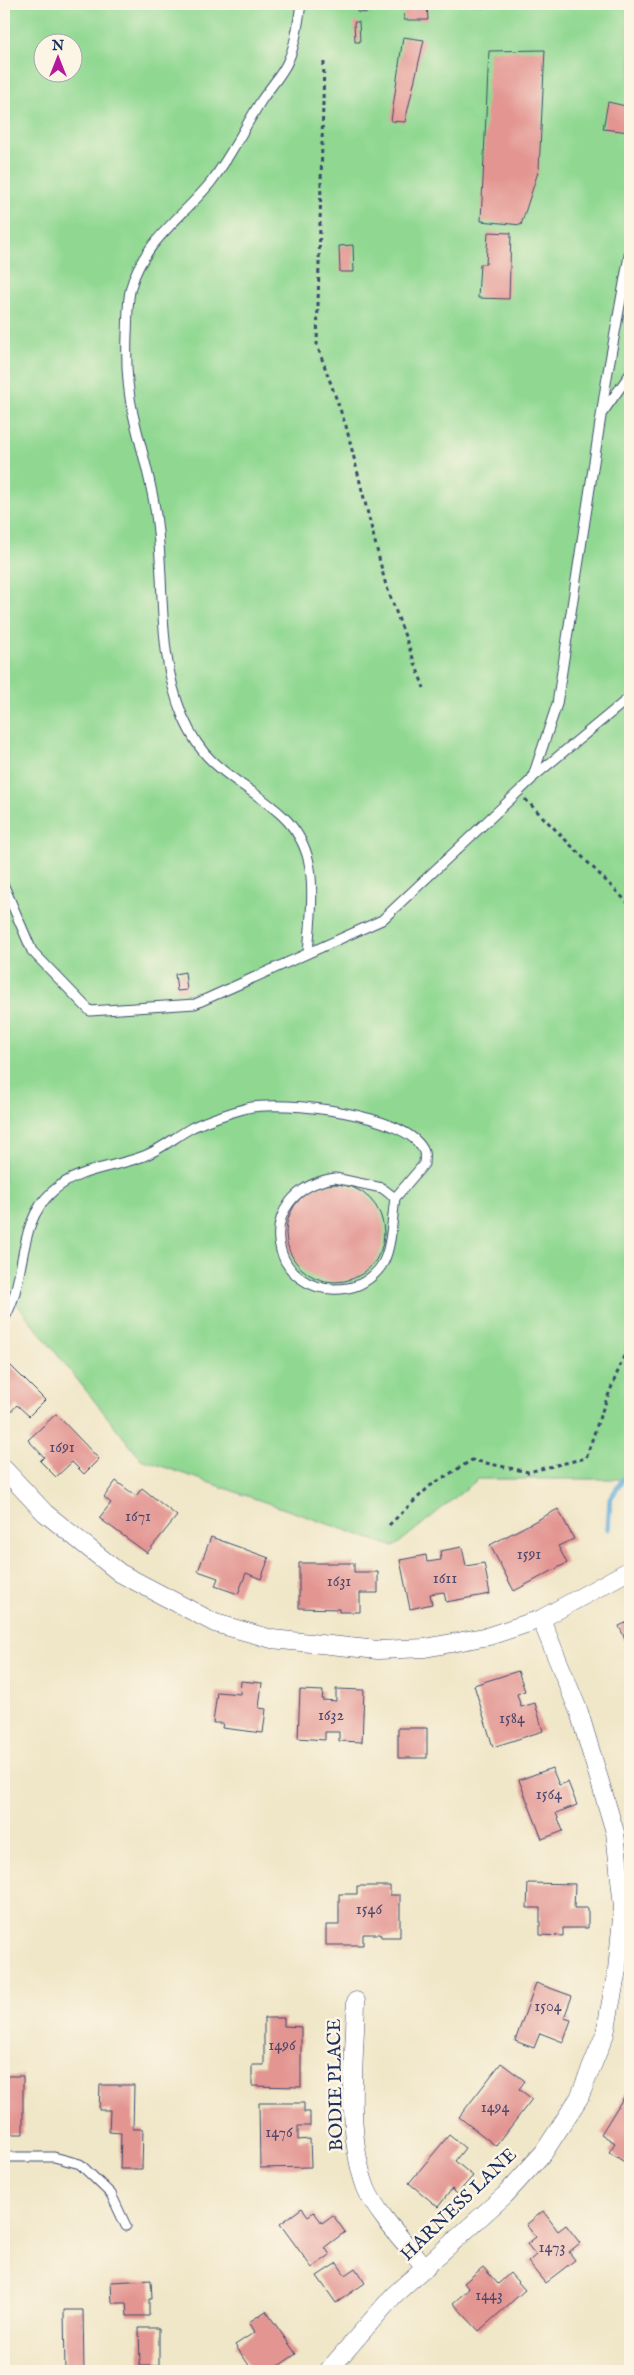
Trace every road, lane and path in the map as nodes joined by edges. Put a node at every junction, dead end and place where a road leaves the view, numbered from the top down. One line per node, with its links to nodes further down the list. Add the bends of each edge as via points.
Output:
1 (300, 4): 12 (lane, via 288,61 261,100 233,151 209,184 151,246 137,269 130,289 127,337 132,412 152,486 158,525 167,657 173,690 193,738 212,761 271,803 302,844 310,867)
2 (324, 62): 6 (path, via 317,345 346,426 385,582)
3 (630, 250): 5 (lane)
4 (630, 374): 5 (lane)
5 (602, 414): 8 (lane, via 557,704)
6 (424, 688)
7 (630, 697): 8 (lane)
8 (532, 779): 9 (lane)
9 (518, 791): 11 (path); 12 (lane, via 382,920)
10 (4, 886): 12 (lane, via 32,951 90,1011 195,1004)
11 (630, 905)
12 (308, 953)
13 (395, 1198): 13 (lane, via 382,1188 335,1178 302,1188 289,1201 281,1216 278,1234 281,1251 289,1267 316,1288 353,1287 370,1278 383,1263 390,1245); 14 (lane, via 424,1164 424,1152 397,1129 353,1114 324,1109 248,1108 192,1128 142,1157 84,1172 54,1190 41,1202 26,1236 17,1289)
14 (4, 1319)
15 (630, 1341): 17 (path, via 586,1458 528,1472 472,1460 430,1486)
16 (4, 1469): 19 (street, via 45,1512 120,1573 215,1623 272,1639 378,1650 425,1648 489,1636)
17 (389, 1525)
18 (630, 1570): 19 (street)
19 (541, 1619): 23 (street, HARNESS LANE, via 579,1712 615,1832 622,1906 617,1970 605,2034 579,2098 544,2152 505,2195)
20 (356, 2001): 23 (street, BODIE PLACE, via 356,2148 366,2189 386,2220)
21 (4, 2157): 22 (lane, via 54,2157 80,2164 111,2194)
22 (126, 2226)
23 (426, 2268): 24 (street, HARNESS LANE, via 394,2296)
24 (328, 2371)

